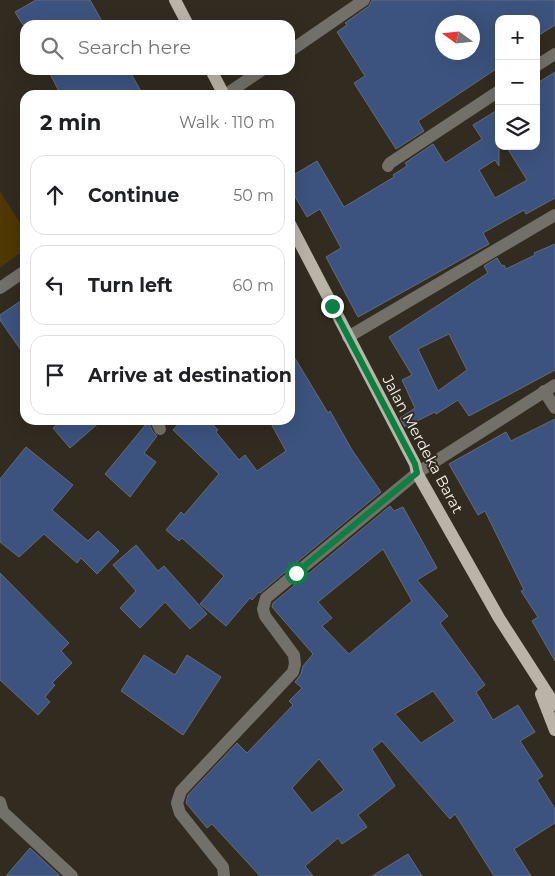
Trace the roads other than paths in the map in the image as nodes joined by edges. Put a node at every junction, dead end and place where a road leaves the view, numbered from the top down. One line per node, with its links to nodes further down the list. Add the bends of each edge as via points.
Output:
1 (175, 0): 3 (main road)
2 (364, 0): 4 (street)
3 (185, 20)
4 (295, 48)
5 (555, 54): 6 (street)
6 (540, 63)
7 (214, 75): 9 (main road)
8 (255, 75): 10 (street)
9 (222, 90)
10 (232, 90)
11 (495, 94): 12 (street)
12 (388, 166)
13 (555, 215): 17 (street)
14 (295, 234): 17 (main road, Jalan Merdeka Barat)
15 (20, 274): 16 (street)
16 (0, 288)
17 (348, 337): 20 (main road, Jalan Merdeka Barat)
18 (550, 388): 19 (street); 20 (street)
19 (555, 408)
20 (417, 473): 21 (main road, Jalan Merdeka Barat); 26 (street, via 266,598 265,616 294,655 293,672 181,791 177,802 180,813 223,867)
21 (534, 675): 22 (main road, Jalan Merdeka Barat); 23 (main road, Jalan Merdeka Barat)
22 (555, 705)
23 (555, 730)
24 (0, 802): 25 (street, via 3,812)
25 (72, 876)
26 (224, 876)

